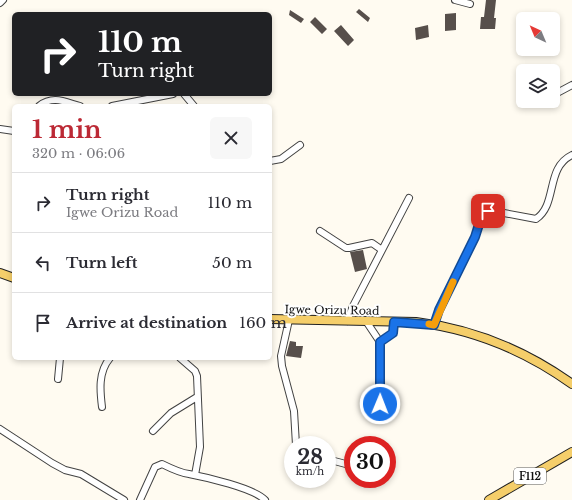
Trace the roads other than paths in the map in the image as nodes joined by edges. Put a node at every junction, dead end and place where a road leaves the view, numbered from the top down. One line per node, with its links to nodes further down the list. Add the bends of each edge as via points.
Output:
1 (3, 0): 3 (street)
2 (455, 0): 4 (street)
3 (0, 3)
4 (470, 4)
5 (572, 86): 6 (street)
6 (560, 92)
7 (163, 96): 11 (street)
8 (186, 96): 12 (street)
9 (42, 104): 10 (street, via 51,99)
10 (72, 104)
11 (122, 104)
12 (192, 104)
13 (0, 129): 14 (street)
14 (12, 129)
15 (300, 145): 17 (street, via 281,159)
16 (572, 155): 28 (street, via 558,167 546,209 536,219 493,211 484,214)
17 (272, 161)
18 (409, 198): 20 (street)
19 (320, 231): 20 (street, via 346,248 372,243)
20 (382, 250): 25 (street)
21 (0, 273): 22 (main road)
22 (12, 277)
23 (272, 319): 24 (main road, Igwe Orizu Road)
24 (289, 320): 25 (main road, Igwe Orizu Road); 40 (street, via 281,356 294,411)
25 (347, 321): 26 (main road, Igwe Orizu Road)
26 (366, 321): 27 (main road, Igwe Orizu Road); 29 (street)
27 (394, 322): 28 (main road, Igwe Orizu Road); 29 (street, via 393,333)
28 (434, 325): 34 (main road, Igwe Orizu Road, via 470,333 511,349)
29 (380, 342): 36 (street)
30 (60, 360): 33 (street)
31 (109, 360): 37 (street, via 104,368 100,387)
32 (182, 360): 35 (street, via 195,370)
33 (58, 379)
34 (572, 384)
35 (197, 397): 39 (street, via 171,413); 42 (street, via 200,446)
36 (380, 404)
37 (102, 407)
38 (0, 429): 43 (street, via 52,463 81,474)
39 (153, 431)
40 (295, 436)
41 (572, 452): 46 (main road, F112)
42 (195, 475): 44 (street, via 162,464 157,465); 45 (street, via 257,495)
43 (124, 500)
44 (140, 500)
45 (265, 500)
46 (488, 500)

